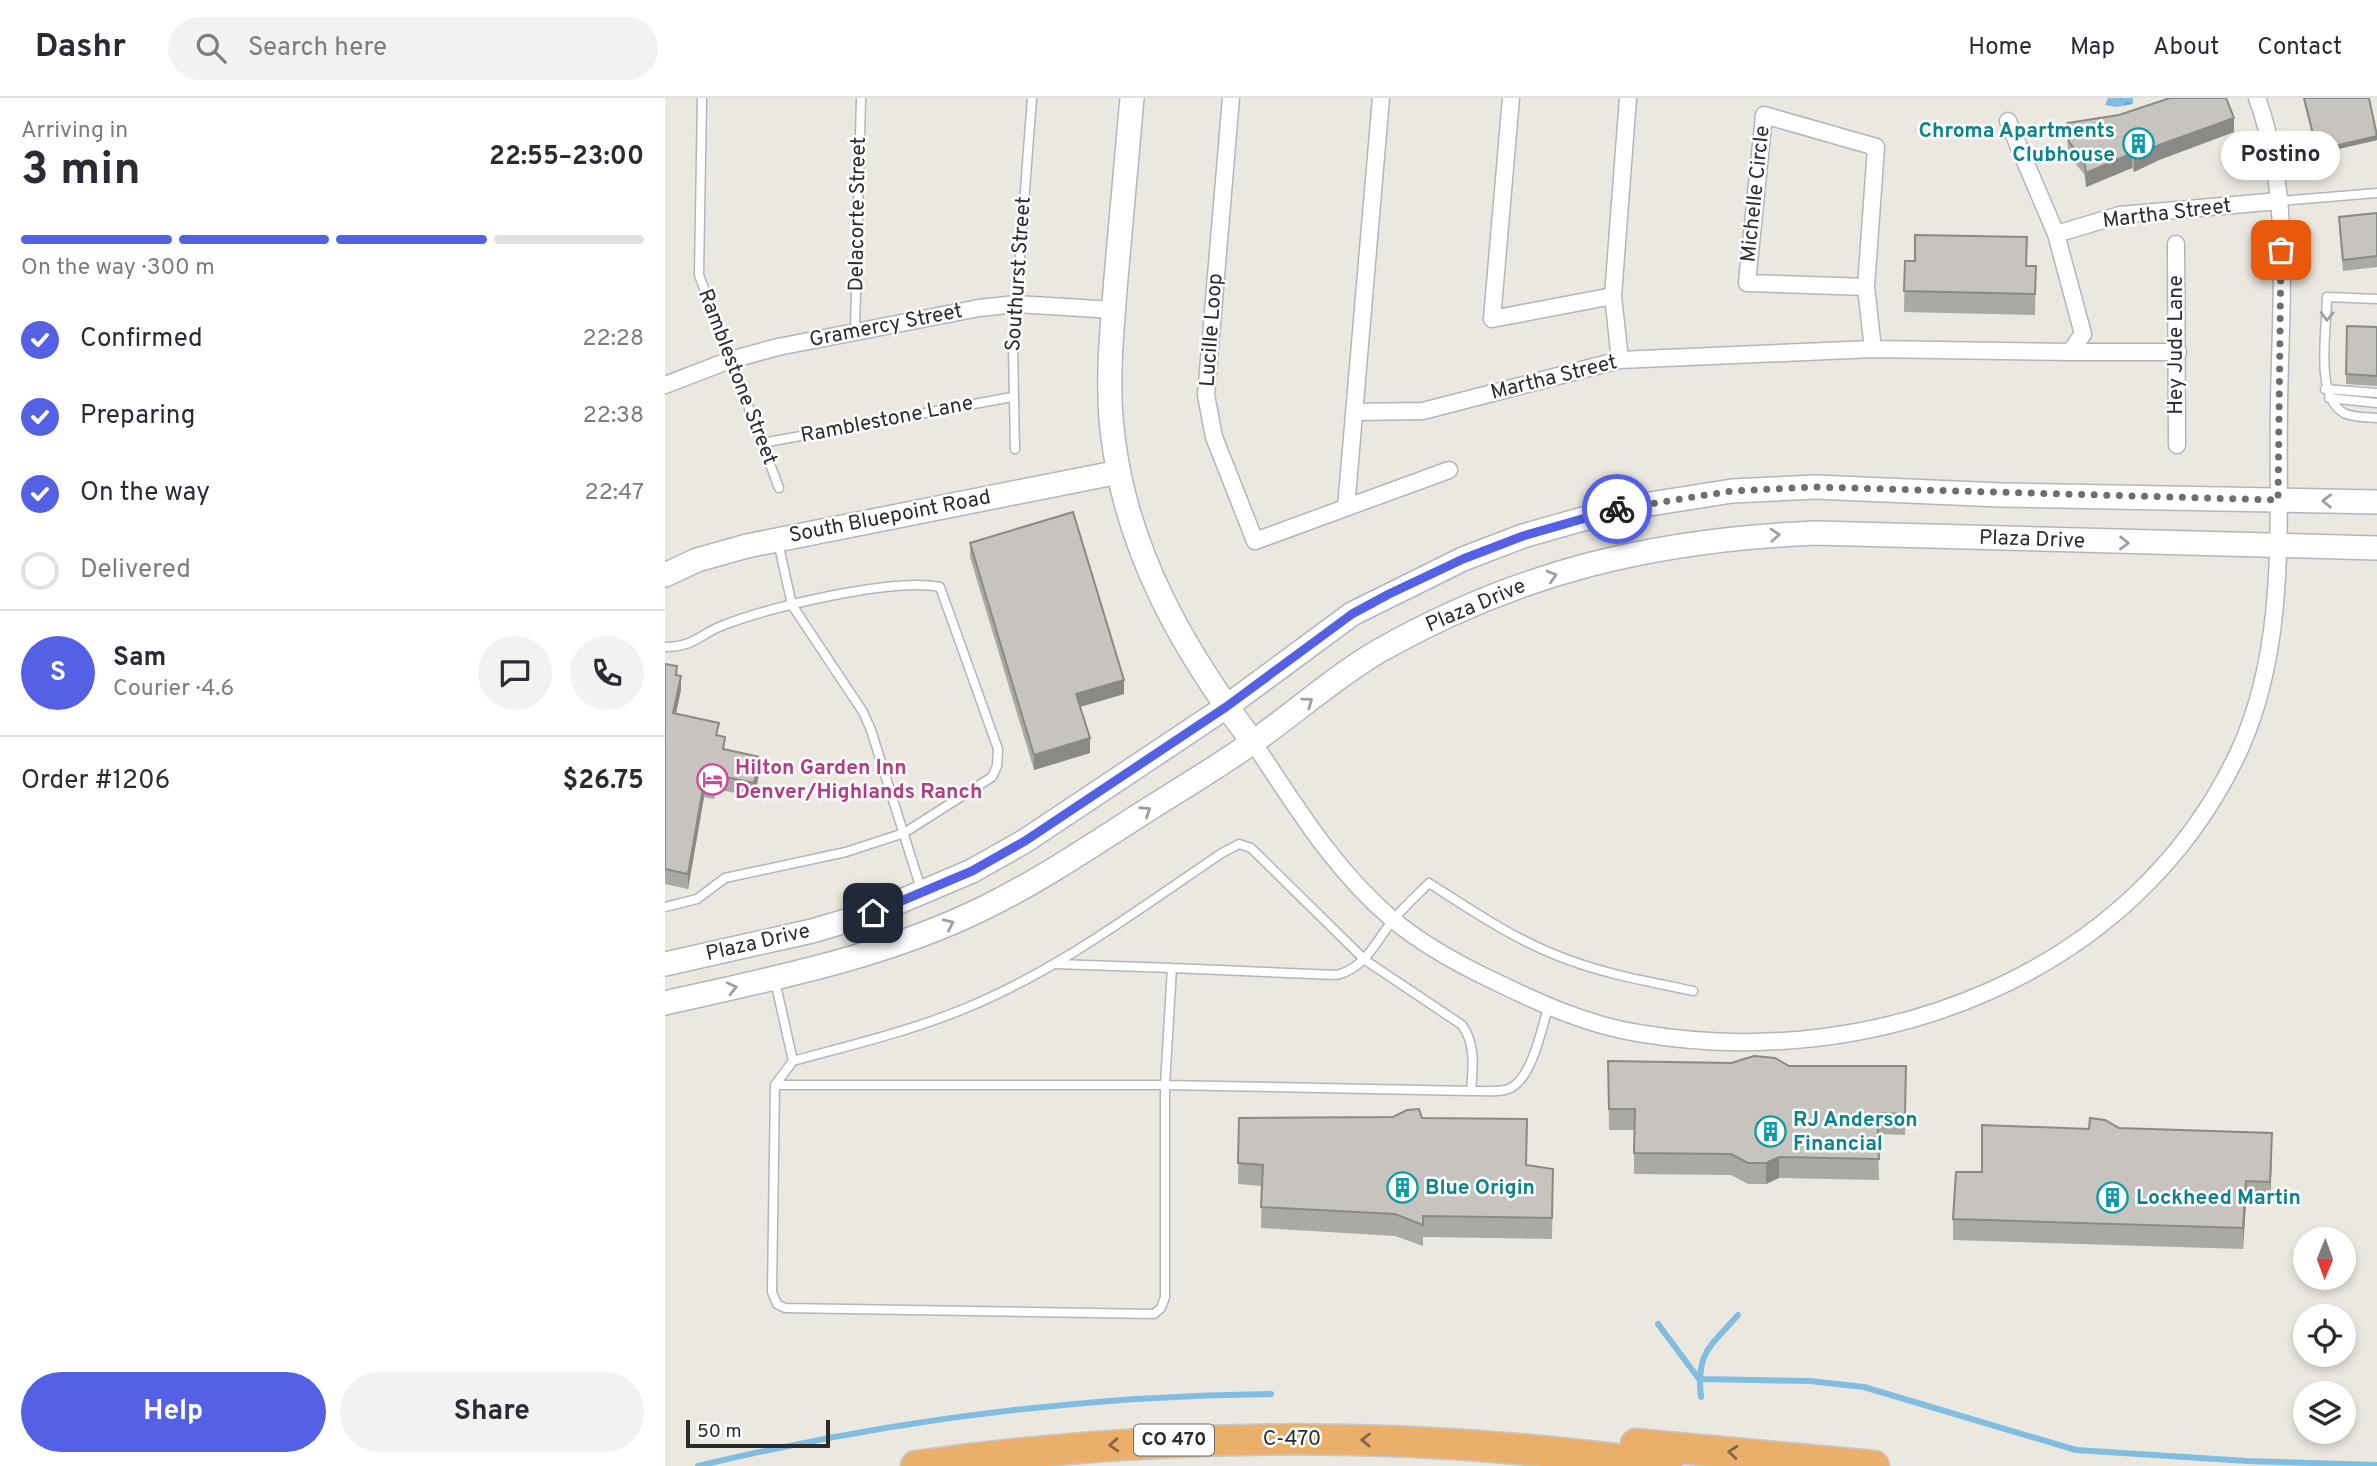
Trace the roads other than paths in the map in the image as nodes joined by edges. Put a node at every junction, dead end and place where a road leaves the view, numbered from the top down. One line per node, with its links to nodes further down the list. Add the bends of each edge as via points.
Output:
1 (702, 98): 25 (lane, Ramblestone Street, via 699,275)
2 (861, 98): 20 (lane, Delacorte Street)
3 (1032, 98): 18 (lane, Southurst Street)
4 (1132, 98): 19 (street)
5 (1231, 98): 42 (street, Lucille Loop, via 1206,395 1214,437 1255,541)
6 (1381, 98): 32 (street)
7 (1511, 98): 16 (street, via 1492,319)
8 (1628, 98): 16 (street)
9 (2257, 98): 12 (street, via 2273,155)
10 (2008, 121): 13 (street)
11 (2377, 193): 12 (lane)
12 (2279, 201): 13 (street, Martha Street, via 2120,215); 40 (street)
13 (2056, 234): 22 (street, via 2083,334)
14 (2176, 244): 23 (street, Hey Jude Lane)
15 (1865, 287): 15 (street, Michelle Circle, via 1876,147 1763,115 1747,283); 21 (street, Michelle Circle)
16 (1613, 296): 24 (street)
17 (2377, 299): 27 (lane, one-way to 27, via 2327,298)
18 (1016, 304): 19 (street, Gramercy Street); 20 (street, Gramercy Street); 29 (lane, Southurst Street)
19 (1114, 310): 38 (street, via 1110,405)
20 (855, 330): 25 (street, Gramercy Street)
21 (1873, 349): 22 (street, Martha Street); 24 (street, Martha Street)
22 (2070, 352): 23 (street, Martha Street)
23 (2178, 352): 35 (street, Hey Jude Lane)
24 (1620, 359): 32 (street, Martha Street, via 1423,411)
25 (730, 360): 26 (street, Gramercy Street); 34 (lane, Ramblestone Street)
26 (665, 385)
27 (2325, 389): 28 (lane); 30 (lane)
28 (2377, 393)
29 (1012, 397): 34 (lane, Ramblestone Lane); 36 (lane, Southurst Street)
30 (2329, 398): 31 (lane); 33 (lane, via 2346,414)
31 (2377, 403)
32 (1354, 412): 42 (street)
33 (2377, 418)
34 (762, 443): 39 (lane, Ramblestone Street)
35 (2177, 445)
36 (1015, 449)
37 (1449, 470): 42 (street, Lucille Loop)
38 (1119, 472): 43 (street, South Bluepoint Road); 49 (street, via 1139,546 1157,589 1191,655)
39 (779, 488)
40 (2278, 500): 41 (street, Plaza Drive, one-way to 40); 44 (street); 49 (street, Plaza Drive, via 1815,487 1732,491 1618,509 1523,536 1407,584 1352,614)
41 (2377, 502)
42 (1346, 508)
43 (778, 539): 46 (street, South Bluepoint Road, via 709,556); 47 (lane)
44 (2277, 546): 45 (street, Plaza Drive); 50 (street, Plaza Drive, one-way to 44, via 1375,653 1428,625 1526,584 1628,554 1736,536 1815,533); 62 (street, via 2267,660 2253,713 2227,776 2197,825 2145,887 2064,951 1971,1000 1900,1024 1830,1038 1787,1042 1634,1033)
45 (2377, 548)
46 (665, 575)
47 (792, 605): 48 (lane, via 720,626 686,646); 51 (lane, via 863,712); 51 (lane, via 913,583 940,587 997,749 997,766 992,777)
48 (665, 647)
49 (1226, 707): 50 (street); 52 (street, Plaza Drive, via 1025,841)
50 (1253, 742): 54 (street, via 1335,864); 59 (street, Plaza Drive, one-way to 50, via 885,949 987,906 1044,876)
51 (904, 833): 52 (lane); 53 (lane, via 846,852 725,878 697,899)
52 (922, 893): 56 (street, Plaza Drive, via 812,931)
53 (665, 907)
54 (1393, 920): 55 (lane); 60 (lane, via 1429,883 1502,930 1569,960); 62 (street, via 1453,961)
55 (1365, 960): 57 (lane, via 1251,848 1239,845); 58 (lane, via 1337,975); 66 (lane, via 1462,1025 1473,1058)
56 (665, 964)
57 (1056, 964): 58 (lane); 63 (lane, via 930,1022)
58 (1172, 968): 64 (lane)
59 (775, 978): 61 (street, Plaza Drive, one-way to 59); 63 (lane)
60 (1693, 991)
61 (665, 1003)
62 (1548, 1008): 66 (lane, via 1531,1063 1515,1086)
63 (793, 1061): 65 (lane)
64 (1165, 1085): 65 (lane); 65 (lane, via 1165,1297 1154,1314 785,1308 777,1304 772,1292); 66 (lane)
65 (775, 1086)
66 (1471, 1091)
67 (1434, 1442): 68 (highway, C-470 / CO 470, one-way to 68, via 1172,1440); 69 (highway, C-470 / CO 470); 70 (highway, one-way to 67, via 1502,1431)
68 (916, 1466)
69 (1667, 1466)
70 (1874, 1466)

